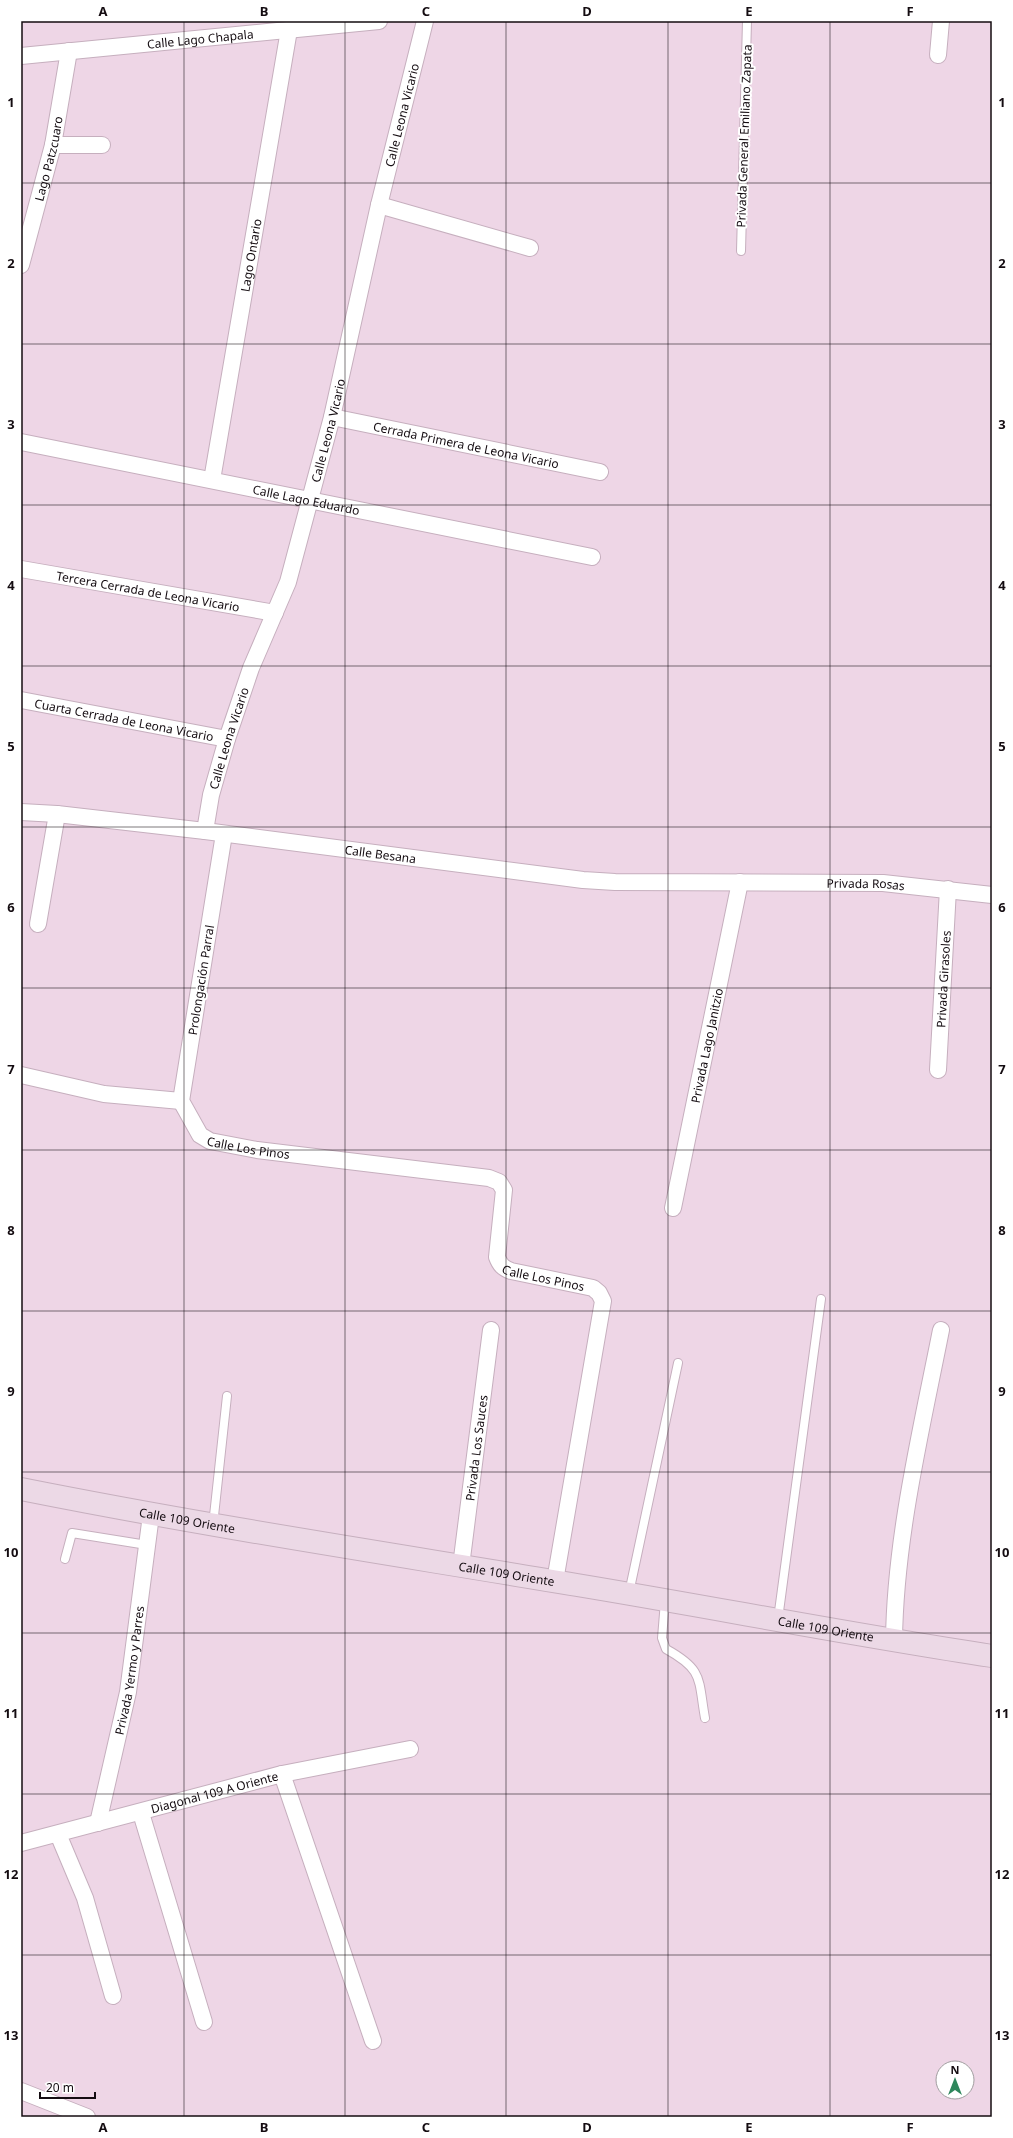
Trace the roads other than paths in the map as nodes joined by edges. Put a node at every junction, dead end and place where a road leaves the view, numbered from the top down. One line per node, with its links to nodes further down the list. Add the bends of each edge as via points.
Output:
1 (379, 21): 5 (street, Calle Lago Chapala)
2 (425, 21): 11 (street, Calle Leona Vicario)
3 (748, 21): 13 (lane, Privada General Emiliano Zapata)
4 (941, 21): 7 (street)
5 (289, 30): 6 (street, Calle Lago Chapala); 18 (street, Lago Ontario)
6 (69, 51): 8 (street, Calle Lago Chapala); 9 (street, Lago Patzcuaro)
7 (938, 55)
8 (21, 56)
9 (53, 145): 10 (street); 14 (street, Lago Patzcuaro)
10 (102, 145)
11 (379, 205): 12 (street); 15 (street, Calle Leona Vicario)
12 (530, 248)
13 (741, 251)
14 (21, 265)
15 (332, 417): 17 (street, Cerrada Primera de Leona Vicario); 19 (street, Calle Leona Vicario)
16 (21, 442): 18 (street, Calle Lago Eduardo)
17 (600, 472)
18 (212, 480): 19 (street, Calle Lago Eduardo)
19 (310, 501): 20 (street, Calle Lago Eduardo); 22 (street, Calle Leona Vicario, via 288,582)
20 (592, 556)
21 (21, 569): 22 (street, Tercera Cerrada de Leona Vicario)
22 (275, 613): 24 (street, Calle Leona Vicario, via 251,668)
23 (21, 700): 24 (street, Cuarta Cerrada de Leona Vicario)
24 (228, 739): 27 (street, Calle Leona Vicario, via 211,795)
25 (21, 812): 26 (street, Calle Besana)
26 (57, 814): 27 (street, Calle Besana); 32 (street)
27 (205, 831): 28 (street, Calle Besana)
28 (224, 834): 29 (street, Calle Besana, via 583,880); 35 (street, Prolongación Parral)
29 (740, 882): 30 (street, Privada Rosas, via 882,883); 36 (street, Privada Lago Janitzio)
30 (948, 889): 31 (street, Privada Rosas); 33 (street, Privada Girasoles)
31 (992, 894)
32 (38, 924)
33 (938, 1070)
34 (21, 1075): 35 (street, via 104,1094)
35 (181, 1101): 48 (street, Calle Los Pinos, via 200,1135 210,1141 257,1150 489,1178 499,1182 504,1190 497,1257 499,1264 504,1268 593,1288 599,1293 603,1301)
36 (673, 1208)
37 (821, 1299): 51 (lane)
38 (491, 1330): 47 (street, Privada Los Sauces)
39 (941, 1330): 52 (street, via 901,1551 894,1599)
40 (678, 1362): 49 (lane)
41 (228, 1396): 44 (lane)
42 (21, 1489): 43 (street, Calle 109 Oriente)
43 (151, 1515): 44 (street, Calle 109 Oriente); 45 (street, Privada Yermo y Parres)
44 (213, 1525): 47 (street, Calle 109 Oriente)
45 (147, 1545): 46 (lane, via 72,1533); 58 (street, Privada Yermo y Parres, via 128,1692)
46 (66, 1559)
47 (461, 1566): 48 (street, Calle 109 Oriente)
48 (555, 1581): 49 (street, Calle 109 Oriente)
49 (629, 1594): 50 (street, Calle 109 Oriente)
50 (665, 1600): 51 (street, Calle 109 Oriente); 54 (lane, via 662,1638 666,1649 686,1659 697,1672)
51 (778, 1620): 52 (street, Calle 109 Oriente)
52 (894, 1641): 53 (street, Calle 109 Oriente)
53 (992, 1656)
54 (705, 1718)
55 (410, 1749): 56 (street, Diagonal 109 A Oriente)
56 (282, 1774): 57 (street, Diagonal 109 A Oriente); 63 (street)
57 (141, 1813): 58 (street, Diagonal 109 A Oriente); 62 (street)
58 (98, 1823): 59 (street, Diagonal 109 A Oriente)
59 (58, 1834): 60 (street, Diagonal 109 A Oriente); 61 (street, via 85,1898)
60 (21, 1843)
61 (112, 1996)
62 (204, 2022)
63 (373, 2041)
64 (21, 2091): 65 (street)
65 (87, 2117)

